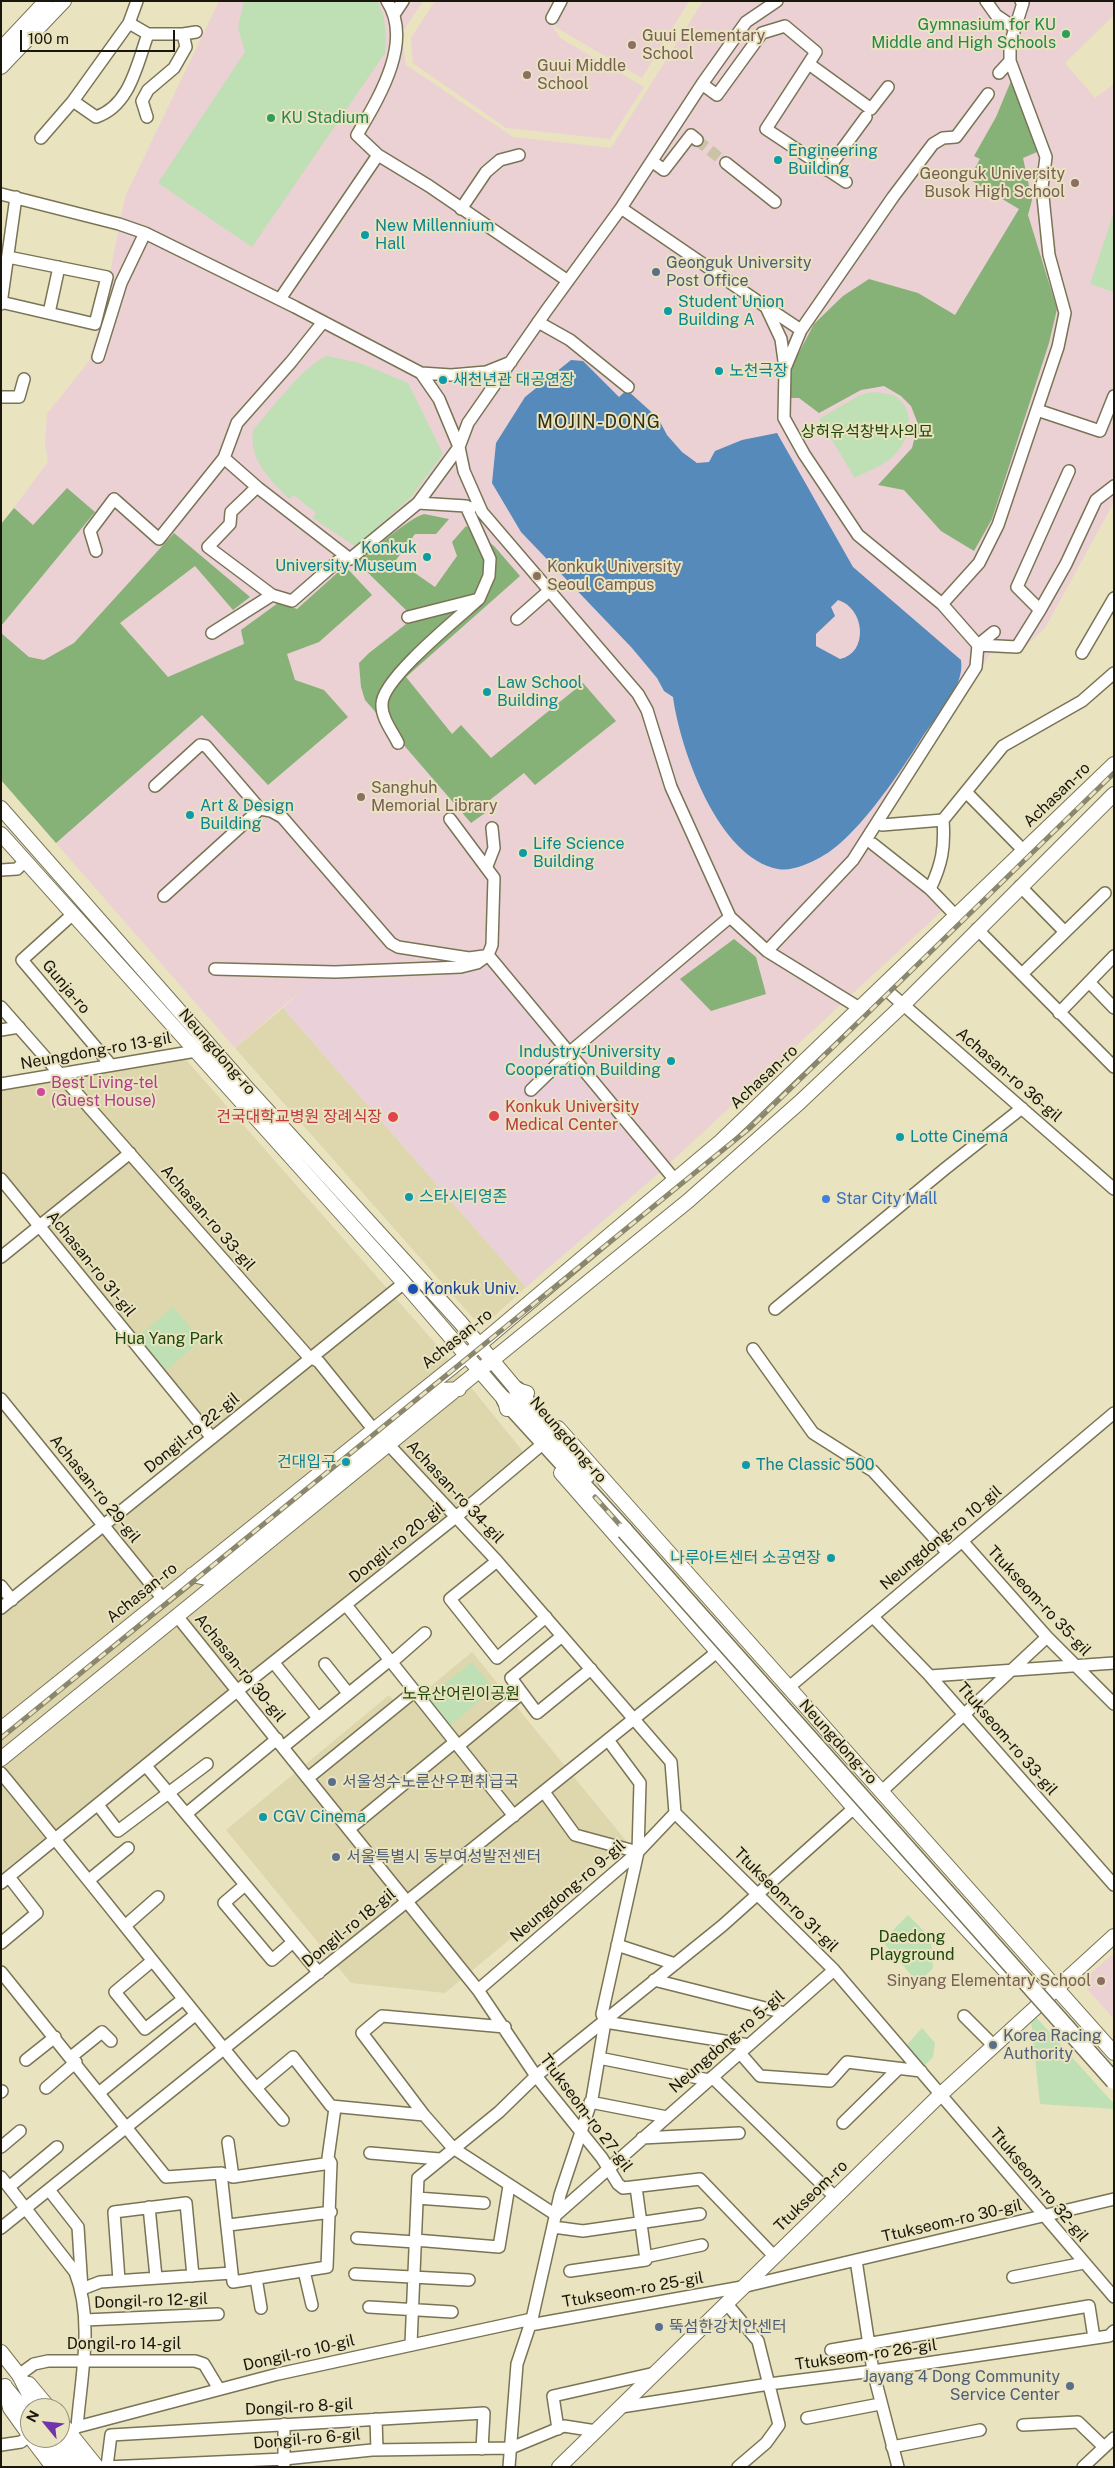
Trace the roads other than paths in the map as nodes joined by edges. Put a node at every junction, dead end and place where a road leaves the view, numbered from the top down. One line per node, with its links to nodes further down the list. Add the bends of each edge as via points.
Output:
1 (46, 1): 18 (main road)
2 (64, 1): 22 (main road)
3 (137, 1): 12 (street)
4 (388, 1): 10 (street)
5 (403, 1): 10 (street)
6 (561, 1): 11 (street)
7 (776, 1): 17 (street, via 746,22)
8 (986, 1): 13 (street, via 996,15)
9 (1021, 1): 13 (street)
10 (395, 13): 34 (street, via 396,51 386,84 357,135)
11 (552, 18)
12 (129, 23): 15 (street); 29 (street)
13 (1015, 28): 20 (street, via 1010,44)
14 (196, 32): 16 (street)
15 (148, 34): 16 (street); 27 (street)
16 (183, 34): 28 (street, via 186,47 174,68 148,90)
17 (733, 40): 19 (street); 24 (street)
18 (1, 49)
19 (749, 52): 21 (street, via 762,33 785,26 816,52); 24 (street, via 717,95)
20 (1010, 61): 23 (street); 65 (street, via 1046,157 1042,187 1049,255 1065,313 1058,347)
21 (809, 64): 25 (street, via 871,108); 38 (street, via 766,129)
22 (1, 67)
23 (999, 73)
24 (702, 84): 36 (street)
25 (888, 87)
26 (988, 94): 56 (street, via 956,137 943,138 934,144 893,197)
27 (124, 97): 28 (street); 29 (street, via 106,114 96,117)
28 (142, 101): 30 (street)
29 (73, 102): 32 (street)
30 (147, 117)
31 (866, 117): 38 (street)
32 (41, 138)
33 (697, 140): 36 (street, via 691,136 664,170)
34 (378, 155): 44 (street); 50 (street)
35 (519, 155): 44 (street, via 500,160 486,172)
36 (653, 162): 43 (street)
37 (726, 163): 42 (street)
38 (827, 170): 39 (street)
39 (846, 182)
40 (1, 194): 41 (street)
41 (16, 196): 45 (street); 46 (street)
42 (775, 202)
43 (622, 208): 49 (street); 52 (street)
44 (461, 209): 49 (street)
45 (145, 233): 50 (street); 57 (street, via 121,283)
46 (6, 234): 47 (street)
47 (8, 257): 48 (street); 51 (street)
48 (60, 267): 53 (street); 53 (street, via 107,277 95,324)
49 (568, 281): 55 (street)
50 (280, 300): 54 (street)
51 (1, 303): 53 (street)
52 (766, 307): 56 (street); 59 (street, via 781,339)
53 (49, 313)
54 (323, 322): 60 (street); 67 (street, via 237,423)
55 (538, 322): 58 (street); 62 (street, via 570,340)
56 (801, 330): 59 (street)
57 (98, 357)
58 (511, 362): 60 (street, via 486,372); 66 (street, via 468,423)
59 (785, 368): 82 (street, via 784,418 804,454 858,535)
60 (421, 373): 66 (street, via 439,399)
61 (24, 379): 64 (street, via 19,397)
62 (628, 388)
63 (1114, 396): 65 (street, via 1100,431)
64 (1, 397)
65 (1037, 410): 82 (street, via 998,525 980,563)
66 (459, 446): 71 (street); 73 (street, via 464,471)
67 (224, 458): 70 (street); 75 (street, via 159,539 114,499 90,531)
68 (1069, 471): 83 (street, via 1017,586)
69 (1114, 486): 83 (street, via 1096,500)
70 (256, 487): 74 (street); 79 (street, via 231,512 230,524 208,546)
71 (418, 503): 72 (street); 76 (street)
72 (466, 506): 73 (street); 81 (street, via 490,559 489,576)
73 (482, 512): 78 (street)
74 (336, 548): 76 (street); 77 (street)
75 (96, 551)
76 (350, 559): 77 (street)
77 (338, 561): 79 (street, via 292,601)
78 (550, 590): 85 (street); 114 (street, via 638,694 647,710 671,787)
79 (272, 595): 87 (street)
80 (1114, 598): 89 (street)
81 (478, 599): 84 (street); 91 (street, via 413,659 391,684 381,702)
82 (942, 604): 88 (street)
83 (1040, 610): 88 (street, via 1017,647)
84 (408, 617)
85 (516, 619)
86 (994, 632): 88 (street)
87 (212, 633)
88 (978, 645): 117 (street, via 976,667 853,860)
89 (1082, 653)
90 (1114, 673): 94 (street, via 1082,701 1003,746)
91 (398, 743)
92 (1114, 764): 104 (main road, Achasan-ro)
93 (155, 786): 97 (street, via 200,745 206,746)
94 (966, 792): 99 (street); 104 (street, Achasan-ro)
95 (1114, 794): 108 (main road)
96 (1, 808): 135 (main road, Neungdong-ro)
97 (260, 809): 111 (street); 118 (street, via 282,817 391,943 398,947 469,958)
98 (450, 819): 106 (street)
99 (944, 820): 100 (street); 109 (street, via 945,846)
100 (882, 825)
101 (492, 828): 106 (street, via 494,848)
102 (1, 834): 105 (main road, Neungdong-ro)
103 (873, 844): 109 (street)
104 (1024, 851): 113 (main road, Achasan-ro)
105 (25, 861): 107 (street, via 17,869); 112 (main road, Neungdong-ro)
106 (487, 866): 118 (street, via 495,882 493,938)
107 (1, 870)
108 (1020, 886): 115 (main road); 116 (street)
109 (930, 889): 113 (street)
110 (1106, 893): 116 (street)
111 (164, 896)
112 (73, 914): 131 (main road, Neungdong-ro); 133 (street, Gunja-ro, via 22,960)
113 (956, 916): 123 (main road, Achasan-ro)
114 (730, 917): 117 (street); 132 (street)
115 (978, 929): 121 (street); 124 (main road)
116 (1065, 932): 121 (street)
117 (767, 951): 127 (street)
118 (488, 955): 120 (street, via 472,965 440,969 312,972); 132 (street)
119 (1114, 956): 122 (street)
120 (215, 969)
121 (1022, 974): 128 (street)
122 (1089, 982): 126 (street); 128 (street)
123 (884, 987): 124 (street, Achasan-ro 36-gil); 127 (main road, Achasan-ro)
124 (903, 1004): 140 (street, Achasan-ro 36-gil); 153 (main road, via 800,1102 688,1201)
125 (1, 1007): 129 (street, Achasan-ro 33-gil)
126 (1114, 1008)
127 (861, 1009): 143 (main road, Achasan-ro, via 765,1102)
128 (1059, 1013): 134 (street)
129 (19, 1027): 130 (street); 136 (street, Achasan-ro 33-gil)
130 (1, 1030)
131 (196, 1051): 133 (street, Neungdong-ro 13-gil); 137 (main road, Neungdong-ro)
132 (570, 1052): 139 (street); 143 (street)
133 (110, 1064): 136 (street, Neungdong-ro 13-gil)
134 (1114, 1068)
135 (234, 1070): 137 (main road); 149 (main road, Neungdong-ro)
136 (59, 1073): 138 (street, Neungdong-ro 13-gil); 141 (street, Achasan-ro 33-gil)
137 (224, 1082): 147 (main road, Neungdong-ro)
138 (1, 1084)
139 (531, 1090)
140 (1022, 1108): 144 (street, Achasan-ro 36-gil); 148 (street)
141 (130, 1153): 145 (street); 152 (street, Achasan-ro 33-gil)
142 (1, 1179): 145 (street, Achasan-ro 31-gil)
143 (675, 1180): 149 (main road, Achasan-ro)
144 (1114, 1189)
145 (40, 1226): 146 (street); 162 (street, Achasan-ro 31-gil)
146 (1, 1257)
147 (404, 1283): 151 (main road, Neungdong-ro); 152 (street, Dongil-ro 22-gil)
148 (775, 1309)
149 (480, 1345): 151 (main road, Achasan-ro); 153 (main road, Neungdong-ro)
150 (753, 1349): 169 (street, via 806,1426 821,1440 873,1471)
151 (466, 1356): 154 (main road, Neungdong-ro); 155 (main road, Achasan-ro)
152 (312, 1358): 161 (street, Achasan-ro 33-gil, via 320,1362); 162 (street, Dongil-ro 22-gil)
153 (493, 1360): 154 (main road); 158 (main road, Neungdong-ro)
154 (480, 1372): 156 (main road); 158 (main road, Neungdong-ro)
155 (444, 1373): 157 (main road); 161 (main road, Achasan-ro)
156 (459, 1388): 157 (main road); 163 (main road)
157 (441, 1390): 172 (main road)
158 (511, 1395): 164 (main road, Neungdong-ro, via 508,1412); 167 (highway); 194 (main road, Neungdong-ro, via 527,1393)
159 (1, 1399): 166 (street, Achasan-ro 29-gil)
160 (1114, 1413): 168 (street, Neungdong-ro 10-gil)
161 (373, 1429): 171 (main road, Achasan-ro)
162 (212, 1438): 166 (street, Dongil-ro 22-gil)
163 (390, 1445): 165 (street, Achasan-ro 34-gil); 174 (main road)
164 (539, 1447): 165 (street, Dongil-ro 20-gil); 185 (main road, Neungdong-ro)
165 (457, 1516): 170 (street, Achasan-ro 34-gil); 177 (street, Dongil-ro 20-gil)
166 (104, 1526): 175 (street, Achasan-ro 29-gil); 176 (street, Dongil-ro 22-gil)
167 (627, 1529): 261 (highway); 265 (highway, bridge)
168 (962, 1541): 169 (street, Neungdong-ro 10-gil); 184 (street, Ttukseom-ro 35-gil)
169 (948, 1553): 181 (street, Neungdong-ro 10-gil)
170 (497, 1561): 180 (street, Achasan-ro 34-gil); 180 (street, Achasan-ro 34-gil, via 450,1599 496,1658)
171 (192, 1576): 172 (main road); 175 (main road, Achasan-ro)
172 (206, 1578): 174 (main road)
173 (1, 1586): 176 (street)
174 (207, 1593): 179 (main road)
175 (163, 1599): 203 (main road, Achasan-ro)
176 (12, 1600): 178 (street, Dongil-ro 22-gil)
177 (346, 1605): 186 (street); 187 (street, Dongil-ro 20-gil)
178 (1, 1608)
179 (177, 1616): 195 (street, Achasan-ro 30-gil); 207 (main road)
180 (546, 1617): 183 (street, Achasan-ro 34-gil)
181 (872, 1617): 193 (street, Ttukseom-ro 33-gil); 194 (street, Neungdong-ro 10-gil)
182 (425, 1633): 186 (street, Achasan-ro 30-gil)
183 (562, 1636): 191 (street, Achasan-ro 34-gil); 198 (street, via 511,1678)
184 (1046, 1637): 190 (street, Ttukseom-ro 35-gil); 192 (street)
185 (717, 1652): 202 (street, Dongil-ro 18-gil); 216 (main road, Neungdong-ro)
186 (391, 1661): 196 (street); 197 (street, Achasan-ro 30-gil)
187 (274, 1663): 195 (street, Dongil-ro 20-gil); 201 (street)
188 (1114, 1663): 190 (street)
189 (325, 1664): 197 (street)
190 (1078, 1667): 192 (street); 199 (street, Ttukseom-ro 35-gil)
191 (591, 1669): 198 (street, via 537,1712); 202 (street, Achasan-ro 34-gil)
192 (1014, 1669): 193 (street); 200 (street)
193 (930, 1676): 200 (street, Ttukseom-ro 33-gil)
194 (788, 1688): 212 (main road, Neungdong-ro)
195 (237, 1691): 205 (street, Achasan-ro 30-gil); 209 (street, Dongil-ro 20-gil)
196 (415, 1691): 206 (street); 211 (street)
197 (348, 1693): 201 (street, Achasan-ro 30-gil)
198 (522, 1693): 206 (street)
199 (1114, 1704)
200 (964, 1715): 212 (street); 227 (street, Ttukseom-ro 33-gil)
201 (318, 1718): 205 (street, Achasan-ro 30-gil)
202 (634, 1719): 204 (street, Dongil-ro 18-gil); 217 (street, via 671,1762)
203 (1, 1729)
204 (608, 1740): 213 (street, Dongil-ro 18-gil); 223 (street, via 640,1783)
205 (280, 1743): 211 (street, Achasan-ro 30-gil); 218 (street, Achasan-ro 30-gil)
206 (457, 1744): 219 (street); 220 (street)
207 (1, 1759)
208 (207, 1764): 214 (street)
209 (146, 1766): 214 (street); 215 (street, Dongil-ro 20-gil)
210 (1, 1773): 221 (street)
211 (308, 1778): 220 (street, Achasan-ro 30-gil)
212 (882, 1791): 242 (main road, Neungdong-ro)
213 (544, 1792): 219 (street, Dongil-ro 18-gil); 223 (street, via 575,1835)
214 (169, 1794): 215 (street, via 118,1831); 218 (street)
215 (98, 1805): 221 (street, Dongil-ro 20-gil)
216 (854, 1808): 228 (street); 245 (main road, Neungdong-ro)
217 (675, 1813): 223 (street, Neungdong-ro 9-gil); 228 (street, Ttukseom-ro 31-gil)
218 (186, 1814): 226 (street)
219 (514, 1816): 230 (street, Dongil-ro 18-gil)
220 (349, 1829): 230 (street, Achasan-ro 30-gil)
221 (56, 1839): 224 (street, Dongil-ro 20-gil); 225 (street)
222 (128, 1848): 225 (street)
223 (638, 1852): 235 (street); 243 (street, Neungdong-ro 9-gil)
224 (5, 1880): 234 (street, via 38,1913)
225 (89, 1880): 231 (street)
226 (245, 1885): 233 (street); 233 (street, via 224,1903 272,1960)
227 (1114, 1885)
228 (758, 1895): 237 (street); 238 (street, Ttukseom-ro 31-gil)
229 (158, 1897): 231 (street)
230 (408, 1902): 240 (street, Dongil-ro 18-gil); 243 (street, Ttukseom-ro 27-gil)
231 (126, 1924): 236 (street)
232 (1114, 1936): 242 (main road, Ttukseom-ro)
233 (293, 1942): 240 (street)
234 (1, 1943)
235 (617, 1946): 237 (street); 249 (street, via 602,2014)
236 (152, 1961): 244 (street); 244 (street, via 115,1992 145,2028)
237 (675, 1964): 241 (street)
238 (834, 1970): 246 (street, Neungdong-ro 5-gil); 262 (street, Ttukseom-ro 31-gil)
239 (1, 1972): 251 (street)
240 (319, 1973): 255 (street, Dongil-ro 18-gil)
241 (654, 1980): 246 (street); 249 (street)
242 (1056, 1988): 245 (main road, Ttukseom-ro); 256 (main road, Neungdong-ro)
243 (478, 1990): 250 (street, Ttukseom-ro 27-gil)
244 (182, 2000): 247 (street)
245 (1037, 2005): 253 (main road, Ttukseom-ro); 268 (main road, Neungdong-ro)
246 (785, 2013): 254 (street, Neungdong-ro 5-gil)
247 (195, 2015): 255 (street); 269 (street)
248 (964, 2016): 253 (street)
249 (606, 2022): 254 (street); 257 (street); 263 (street)
250 (505, 2027): 263 (street, Ttukseom-ro 27-gil); 273 (street, via 382,2016 362,2033)
251 (55, 2038): 258 (street); 259 (street)
252 (110, 2041): 259 (street, via 102,2032)
253 (993, 2045): 270 (main road, Ttukseom-ro)
254 (744, 2049): 260 (street, via 760,2076 830,2081 847,2062); 264 (street, Neungdong-ro 5-gil)
255 (225, 2050): 267 (street); 277 (street, Dongil-ro 18-gil)
256 (1114, 2053)
257 (599, 2058): 264 (street); 271 (street)
258 (26, 2060)
259 (73, 2060): 266 (street); 269 (street)
260 (898, 2069): 262 (street); 276 (street)
261 (1114, 2070)
262 (921, 2072): 270 (street, Ttukseom-ro 31-gil)
263 (536, 2076): 279 (street, Ttukseom-ro 27-gil); 285 (street, via 499,2112)
264 (710, 2078): 274 (street, Neungdong-ro 5-gil); 297 (street)
265 (1114, 2081)
266 (46, 2088)
267 (256, 2088): 272 (street, via 293,2058); 275 (street)
268 (1114, 2091)
269 (100, 2092): 277 (street)
270 (940, 2094): 297 (main road, Ttukseom-ro); 306 (street, Ttukseom-ro 32-gil)
271 (590, 2102): 274 (street); 279 (street)
272 (335, 2108): 273 (street); 288 (street, via 328,2158)
273 (424, 2115): 285 (street)
274 (667, 2117): 281 (street, Neungdong-ro 5-gil)
275 (283, 2120)
276 (843, 2123)
277 (127, 2129): 290 (street, via 166,2177); 296 (street, Dongil-ro 18-gil)
278 (20, 2132): 283 (street)
279 (582, 2134): 289 (street, Ttukseom-ro 27-gil); 305 (street)
280 (739, 2134): 281 (street)
281 (642, 2138): 289 (street, Neungdong-ro 5-gil)
282 (228, 2142): 292 (street)
283 (1, 2147)
284 (57, 2147): 295 (street)
285 (453, 2148): 287 (street); 293 (street)
286 (370, 2153): 287 (street)
287 (440, 2159): 298 (street, via 418,2178)
288 (331, 2163): 292 (street); 303 (street)
289 (608, 2168): 294 (street, Ttukseom-ro 27-gil, via 623,2188); 305 (street, Neungdong-ro 5-gil)
290 (222, 2173): 292 (street); 308 (street)
291 (1, 2177): 295 (street, Dongil-ro 12-gil)
292 (233, 2177)
293 (510, 2186): 305 (street); 312 (street, via 499,2247)
294 (636, 2186): 307 (street); 314 (street, Ttukseom-ro 27-gil, via 700,2179)
295 (9, 2187): 302 (street, Dongil-ro 12-gil)
296 (49, 2190): 302 (street, Dongil-ro 18-gil); 330 (street, Dongil-ro 12-gil, via 78,2227)
297 (835, 2197): 314 (main road, Ttukseom-ro)
298 (417, 2198): 300 (street); 312 (street)
299 (1114, 2199): 306 (street, Ttukseom-ro 30-gil)
300 (484, 2203)
301 (149, 2207): 322 (street, via 186,2203); 323 (street); 327 (street, via 114,2212)
302 (26, 2209): 310 (street, Dongil-ro 18-gil); 330 (street, Dongil-ro 12-gil, via 75,2272)
303 (331, 2212): 308 (street); 318 (street, via 327,2268)
304 (700, 2214): 307 (street)
305 (556, 2215): 309 (street)
306 (1045, 2216): 316 (street, Ttukseom-ro 30-gil); 317 (street, Ttukseom-ro 32-gil)
307 (641, 2221): 309 (street, via 583,2231); 315 (street)
308 (228, 2225): 320 (street)
309 (553, 2227): 340 (street)
310 (1, 2228)
311 (357, 2238): 312 (street)
312 (415, 2241): 324 (street)
313 (702, 2246): 315 (street)
314 (774, 2256): 329 (main road, Ttukseom-ro)
315 (646, 2257): 319 (street, via 646,2260)
316 (856, 2260): 329 (street, Ttukseom-ro 30-gil); 344 (street)
317 (1084, 2263): 325 (street); 331 (street, Ttukseom-ro 32-gil)
318 (304, 2271): 326 (street); 333 (street)
319 (570, 2271)
320 (232, 2273): 322 (street); 326 (street, via 232,2282)
321 (355, 2274): 324 (street)
322 (194, 2276): 323 (street)
323 (156, 2277): 327 (street)
324 (414, 2277): 328 (street); 336 (street)
325 (1013, 2277)
326 (256, 2278): 335 (street)
327 (119, 2280): 330 (street, via 100,2282)
328 (469, 2280)
329 (742, 2287): 332 (main road, Ttukseom-ro); 340 (street, Ttukseom-ro 25-gil)
330 (82, 2289): 339 (street, Dongil-ro 12-gil)
331 (1114, 2297)
332 (726, 2303): 349 (main road, Ttukseom-ro); 352 (street, via 758,2341)
333 (312, 2305)
334 (369, 2307): 336 (street)
335 (261, 2308)
336 (412, 2310): 337 (street); 343 (street)
337 (452, 2312)
338 (218, 2314): 339 (street, Dongil-ro 12-gil)
339 (85, 2320): 347 (street, Dongil-ro 12-gil)
340 (531, 2322): 343 (street, Dongil-ro 10-gil); 373 (street, via 517,2364)
341 (1114, 2331): 342 (street, Ttukseom-ro 26-gil, via 1109,2336)
342 (1094, 2338): 344 (street, via 1089,2306); 348 (street, Ttukseom-ro 26-gil)
343 (411, 2344): 353 (street, Dongil-ro 10-gil)
344 (869, 2344): 345 (street); 348 (street)
345 (831, 2350)
346 (1, 2352): 350 (main road)
347 (83, 2360): 350 (street, Dongil-ro 14-gil, via 34,2364); 353 (street, Dongil-ro 14-gil, via 195,2361 204,2364); 374 (street, Dongil-ro 12-gil)
348 (873, 2372): 352 (street, Ttukseom-ro 26-gil); 356 (street)
349 (655, 2374): 358 (main road, Ttukseom-ro); 364 (street, via 553,2396)
350 (19, 2375): 354 (main road); 355 (main road)
351 (3, 2384): 357 (main road); 361 (main road, via 10,2408)
352 (769, 2384): 358 (street, Ttukseom-ro 26-gil); 382 (street, via 780,2425 766,2443)
353 (219, 2389): 374 (street, Dongil-ro 10-gil)
354 (31, 2398)
355 (41, 2398)
356 (880, 2404): 359 (street); 371 (street)
357 (20, 2405)
358 (621, 2407): 366 (main road, Ttukseom-ro)
359 (807, 2418)
360 (376, 2419): 362 (street, Dongil-ro 8-gil); 372 (street, Dongil-ro 8-gil, via 484,2413); 375 (street)
361 (20, 2422)
362 (284, 2424): 376 (street); 377 (street, Dongil-ro 8-gil, via 111,2435)
363 (1023, 2425): 370 (street, via 1078,2422)
364 (558, 2429): 366 (street, via 564,2426); 373 (street)
365 (980, 2430): 371 (street)
366 (596, 2431): 378 (main road, Ttukseom-ro)
367 (1114, 2438): 370 (street)
368 (20, 2442): 369 (street)
369 (1, 2445)
370 (1104, 2446): 384 (street)
371 (892, 2447): 383 (street)
372 (482, 2448): 373 (street, Dongil-ro 6-gil); 375 (street, Dongil-ro 6-gil)
373 (510, 2448): 381 (street)
374 (59, 2449): 377 (main road); 379 (main road); 380 (main road)
375 (377, 2450): 376 (street, Dongil-ro 6-gil)
376 (284, 2463): 377 (street, Dongil-ro 6-gil)
377 (103, 2466)
378 (560, 2466)
379 (69, 2467)
380 (82, 2467)
381 (509, 2467)
382 (738, 2467)
383 (898, 2467)
384 (1083, 2467)

